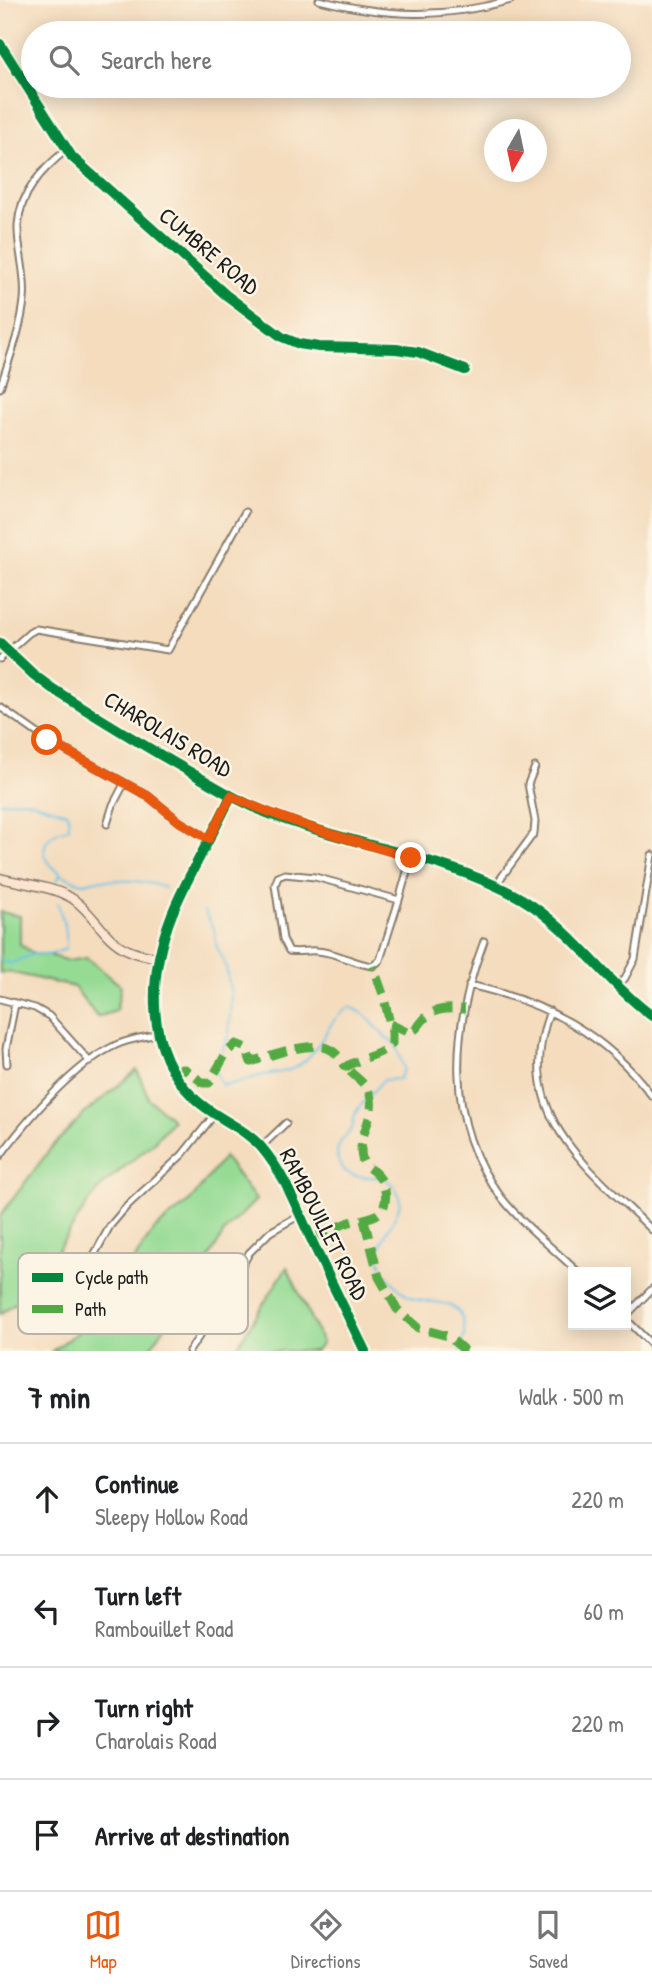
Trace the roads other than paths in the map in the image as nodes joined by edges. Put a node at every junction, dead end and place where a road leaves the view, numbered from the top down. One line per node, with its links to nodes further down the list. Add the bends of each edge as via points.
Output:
1 (319, 0): 2 (street, via 359,10 412,15 475,9)
2 (511, 0)
3 (0, 44): 4 (street, CUMBRE ROAD)
4 (21, 78)
5 (34, 98): 6 (street, CUMBRE ROAD)
6 (66, 150): 7 (street, CUMBRE ROAD, via 188,262 282,337 319,347 418,352); 8 (street, via 39,174 22,203 18,225 24,299)
7 (465, 370)
8 (0, 388)
9 (245, 512): 11 (street, via 168,650 36,629)
10 (0, 643): 11 (street, CHAROLAIS ROAD)
11 (8, 652): 12 (street); 16 (street, CHAROLAIS ROAD, via 65,696)
12 (0, 659)
13 (1, 711): 15 (street)
14 (535, 767): 22 (street, via 528,783 534,833)
15 (124, 784): 17 (street); 18 (street)
16 (231, 796): 18 (street, RAMBOUILLET ROAD); 20 (street, CHAROLAIS ROAD, via 277,817)
17 (107, 824)
18 (209, 839): 25 (street, RAMBOUILLET ROAD, via 172,914)
19 (652, 855): 27 (street, via 635,959)
20 (411, 858): 22 (street, CHAROLAIS ROAD); 23 (street)
21 (0, 878): 25 (street, via 68,896 121,946)
22 (495, 886): 27 (street, CHAROLAIS ROAD, via 540,911)
23 (399, 900): 23 (street, via 380,960 368,965 317,951 289,951 275,885 285,874 303,875)
24 (484, 941): 26 (street)
25 (159, 958): 32 (street, RAMBOUILLET ROAD, via 154,1000)
26 (470, 985): 30 (street); 44 (street, via 459,1084 471,1143 502,1199)
27 (617, 987): 31 (street, CHAROLAIS ROAD)
28 (0, 999): 29 (street)
29 (15, 1004): 33 (street, via 49,1016); 34 (street)
30 (550, 1011): 35 (street, via 616,1055); 41 (street, via 540,1064 548,1112 568,1145)
31 (652, 1016)
32 (158, 1034): 33 (street, via 117,1045); 36 (street, RAMBOUILLET ROAD, via 172,1070 194,1098)
33 (90, 1062): 39 (street, via 42,1104)
34 (7, 1064)
35 (652, 1096)
36 (215, 1114): 38 (street, RAMBOUILLET ROAD); 42 (street, via 183,1155 127,1206)
37 (286, 1123): 38 (street)
38 (261, 1147): 40 (street, RAMBOUILLET ROAD, via 281,1174)
39 (0, 1156)
40 (300, 1215): 43 (street, via 270,1232); 51 (street, RAMBOUILLET ROAD)
41 (652, 1230)
42 (95, 1253)
43 (248, 1257)
44 (573, 1267)
45 (652, 1289): 46 (street)
46 (631, 1312)
47 (631, 1322): 49 (street)
48 (201, 1334): 50 (street)
49 (652, 1345)
50 (189, 1351)
51 (365, 1351)

